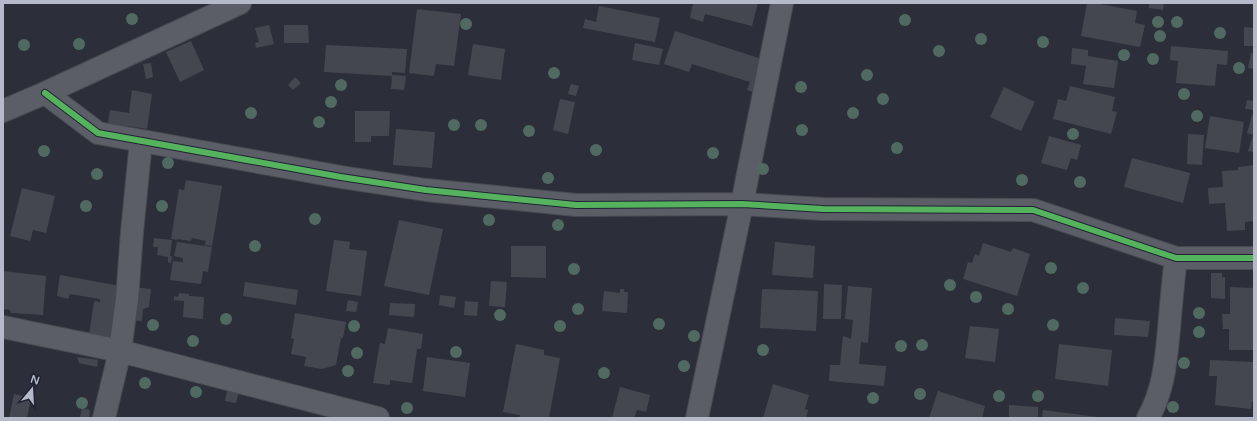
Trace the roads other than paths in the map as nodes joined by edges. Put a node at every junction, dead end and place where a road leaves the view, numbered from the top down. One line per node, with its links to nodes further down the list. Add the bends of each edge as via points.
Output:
1 (240, 3): 3 (street)
2 (782, 3): 6 (street)
3 (45, 93): 4 (street); 5 (street, via 98,133)
4 (3, 111)
5 (141, 141): 6 (street, via 426,190 576,205); 10 (street)
6 (742, 204): 7 (street, via 823,209 1033,210); 13 (street)
7 (1176, 258): 8 (street); 14 (street, via 1165,371 1155,406)
8 (1254, 258)
9 (3, 327): 10 (street)
10 (120, 351): 11 (street); 12 (street)
11 (104, 418)
12 (378, 418)
13 (696, 418)
14 (1148, 418)

